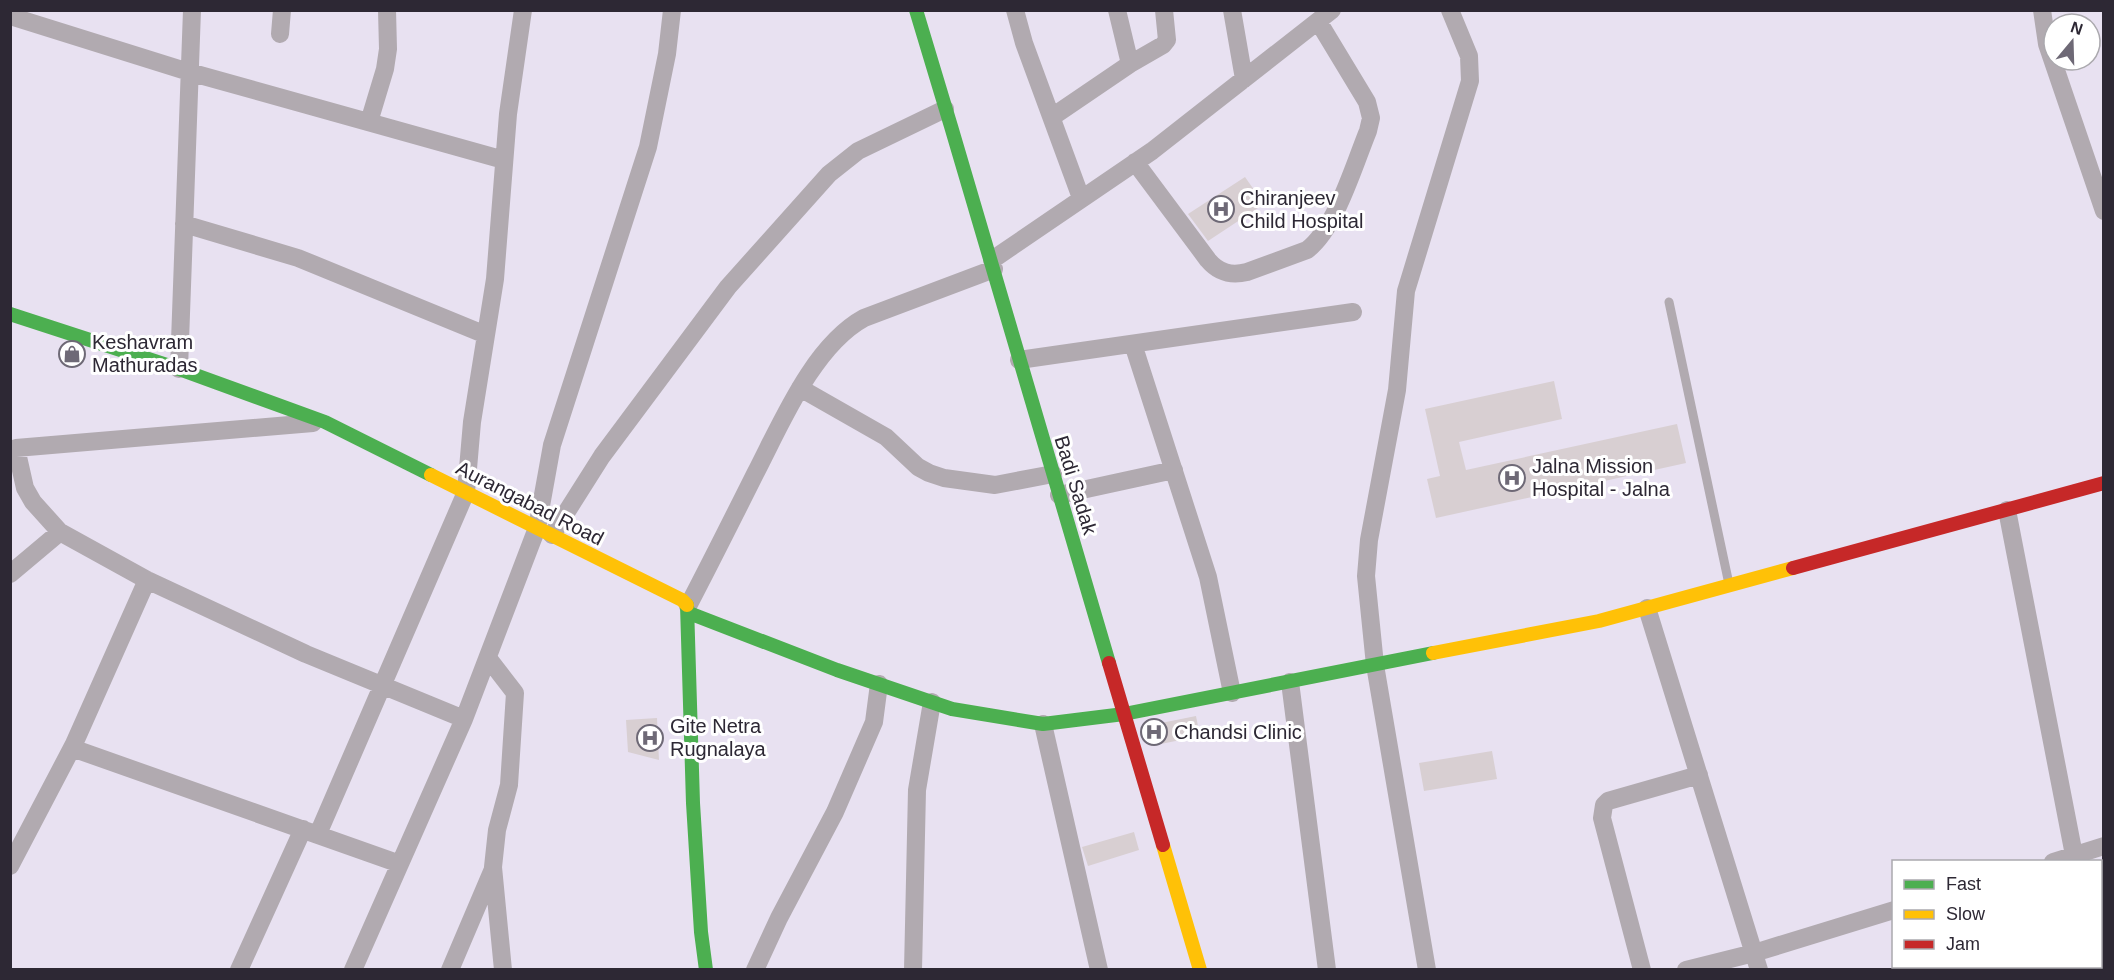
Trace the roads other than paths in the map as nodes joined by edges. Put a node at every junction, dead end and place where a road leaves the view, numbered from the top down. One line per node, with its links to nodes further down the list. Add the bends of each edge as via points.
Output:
1 (192, 10): 17 (street)
2 (282, 10): 15 (street)
3 (387, 10): 21 (street, via 385,69)
4 (523, 10): 22 (street)
5 (672, 10): 45 (street, via 668,54 648,147 552,445)
6 (916, 10): 19 (main road, Badi Sadak)
7 (1015, 10): 20 (street)
8 (1117, 10): 16 (street)
9 (1164, 10): 16 (street, via 1167,40)
10 (1232, 10): 18 (street)
11 (1450, 10): 52 (street, via 1470,56 1470,81 1406,291 1397,390 1368,549 1367,593)
12 (2042, 10): 25 (street, via 2047,44)
13 (10, 16): 17 (street)
14 (1325, 16): 18 (street); 23 (street, via 1371,118 1328,227 1308,250 1247,272 1221,272)
15 (280, 34)
16 (1130, 64): 20 (street)
17 (189, 72): 21 (street); 26 (street)
18 (1244, 79): 23 (street)
19 (945, 109): 27 (main road, Badi Sadak); 45 (street, via 866,147 829,174 728,287)
20 (1052, 117): 24 (street)
21 (369, 122): 22 (street)
22 (504, 160): 31 (street, via 495,279)
23 (1135, 162): 24 (street)
24 (1081, 198): 27 (street)
25 (2103, 211)
26 (184, 224): 31 (street, via 298,258); 34 (street)
27 (993, 264): 33 (main road, Badi Sadak); 35 (street, via 851,325)
28 (1669, 302): 48 (lane)
29 (1353, 312): 32 (street)
30 (10, 314): 34 (main road, Aurangabad Road)
31 (486, 336): 41 (street)
32 (1133, 344): 33 (street); 38 (street)
33 (1019, 360): 39 (main road, Badi Sadak)
34 (179, 369): 36 (main road, Aurangabad Road)
35 (800, 387): 39 (street, via 886,437 929,473 995,485); 50 (street)
36 (325, 422): 37 (street); 41 (main road, Aurangabad Road)
37 (13, 448): 44 (street, via 25,488)
38 (1174, 471): 42 (street); 56 (street, via 1208,577)
39 (1053, 474): 42 (main road, Badi Sadak)
40 (2103, 483): 43 (main road, Aurangabad Road)
41 (466, 492): 45 (main road, Aurangabad Road); 55 (street)
42 (1059, 495): 58 (main road, Badi Sadak)
43 (2007, 510): 48 (main road, Aurangabad Road); 65 (street)
44 (60, 532): 46 (street); 47 (street)
45 (545, 532): 50 (main road, Aurangabad Road, via 682,600); 51 (street)
46 (10, 574)
47 (147, 580): 55 (street); 61 (street)
48 (1729, 585): 49 (main road, Aurangabad Road)
49 (1647, 608): 52 (main road, Aurangabad Road); 62 (street)
50 (689, 609): 54 (main road, Aurangabad Road); 76 (main road, via 693,802)
51 (488, 658): 59 (street); 69 (street, via 515,693 510,785 497,830)
52 (1375, 665): 53 (main road, Aurangabad Road); 82 (street)
53 (1290, 682): 56 (main road, Aurangabad Road); 81 (street)
54 (879, 684): 57 (main road, Aurangabad Road); 77 (street, via 874,722 835,813)
55 (383, 686): 59 (street); 63 (street)
56 (1232, 693): 58 (main road, Aurangabad Road)
57 (932, 702): 60 (main road, Aurangabad Road); 78 (street, via 917,790)
58 (1124, 714): 60 (main road, Aurangabad Road); 80 (main road, Badi Sadak)
59 (464, 719): 67 (street)
60 (1043, 724): 79 (street)
61 (72, 748): 63 (street); 68 (street)
62 (1699, 775): 71 (street); 83 (street, via 1604,805 1602,818)
63 (310, 832): 67 (street); 72 (street)
64 (2103, 846): 65 (street)
65 (2074, 855): 66 (street)
66 (2056, 860)
67 (400, 864): 73 (street)
68 (10, 866)
69 (493, 867): 74 (street); 75 (street)
70 (1892, 910): 71 (street)
71 (1756, 961): 84 (street)
72 (239, 969)
73 (352, 969)
74 (450, 969)
75 (503, 969)
76 (706, 969)
77 (755, 969)
78 (913, 969)
79 (1099, 969)
80 (1200, 969)
81 (1327, 969)
82 (1427, 969)
83 (1642, 969)
84 (1686, 969)

